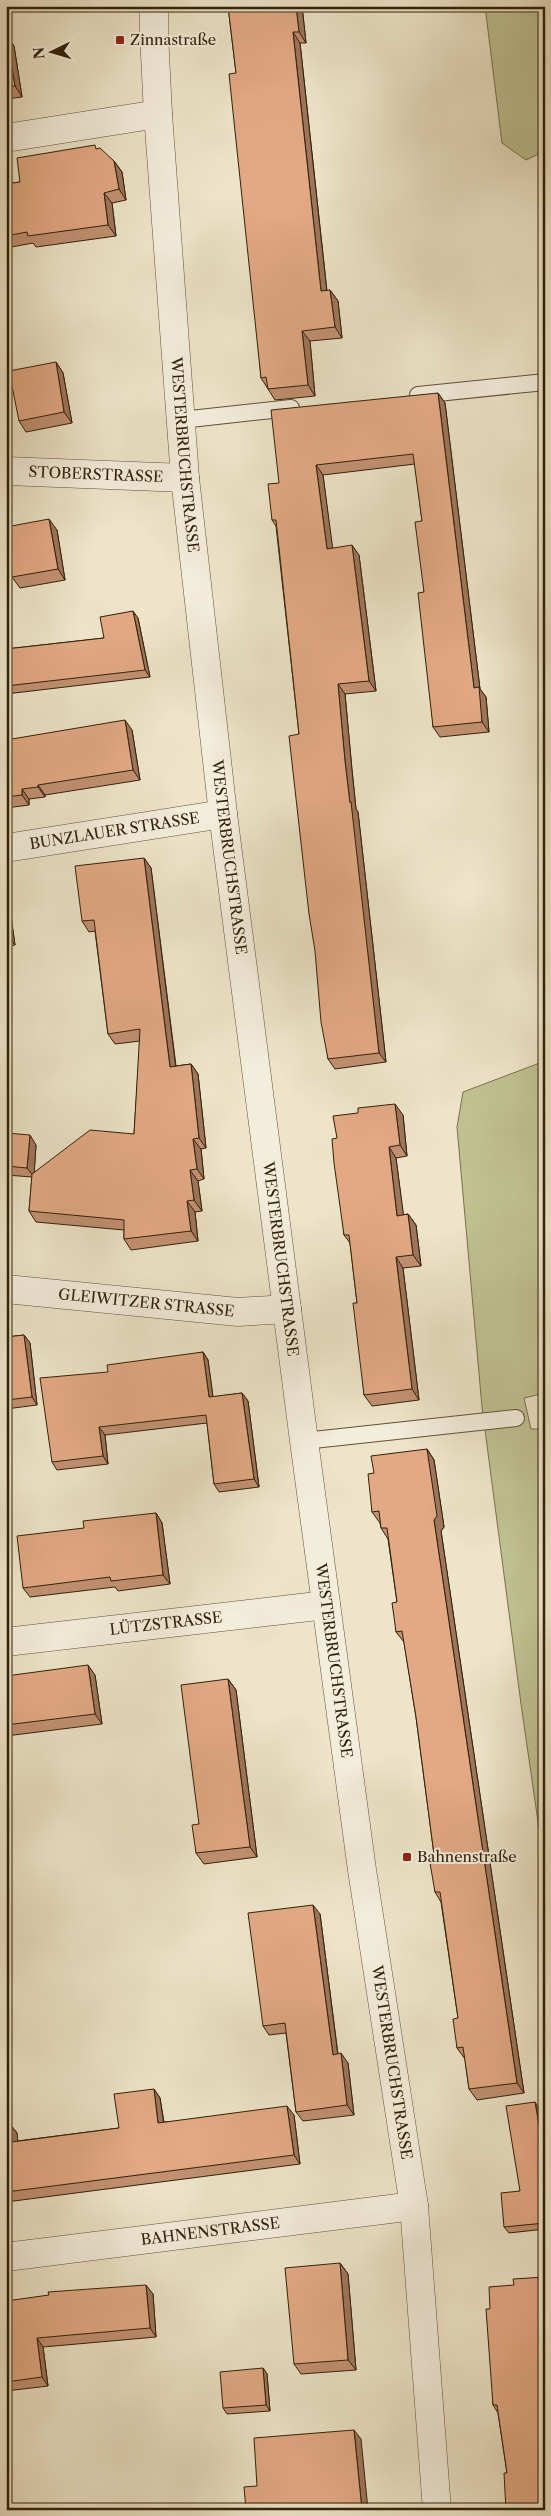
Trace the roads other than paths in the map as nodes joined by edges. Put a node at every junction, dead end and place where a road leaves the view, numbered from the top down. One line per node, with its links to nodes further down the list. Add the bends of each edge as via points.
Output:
1 (154, 6): 2 (street, WESTERBRUCHSTRASSE)
2 (158, 114): 3 (street); 7 (street, WESTERBRUCHSTRASSE)
3 (6, 138)
4 (545, 382): 5 (lane)
5 (397, 397)
6 (309, 406): 7 (lane)
7 (181, 420): 9 (street, WESTERBRUCHSTRASSE)
8 (6, 472): 9 (street, STOBERSTRASSE)
9 (186, 478): 10 (street, WESTERBRUCHSTRASSE)
10 (223, 814): 11 (street, BUNZLAUER STRASSE); 13 (street, WESTERBRUCHSTRASSE)
11 (6, 848)
12 (6, 1289): 13 (street, GLEIWITZER STRASSE, via 238,1312)
13 (287, 1309): 15 (street, WESTERBRUCHSTRASSE)
14 (516, 1418): 15 (lane)
15 (304, 1441): 16 (street, WESTERBRUCHSTRASSE)
16 (326, 1605): 17 (street, LÜTZSTRASSE); 18 (street, WESTERBRUCHSTRASSE, via 362,1870)
17 (6, 1642)
18 (414, 2206): 19 (street, BAHNENSTRASSE); 20 (street, WESTERBRUCHSTRASSE)
19 (6, 2257)
20 (437, 2510)

